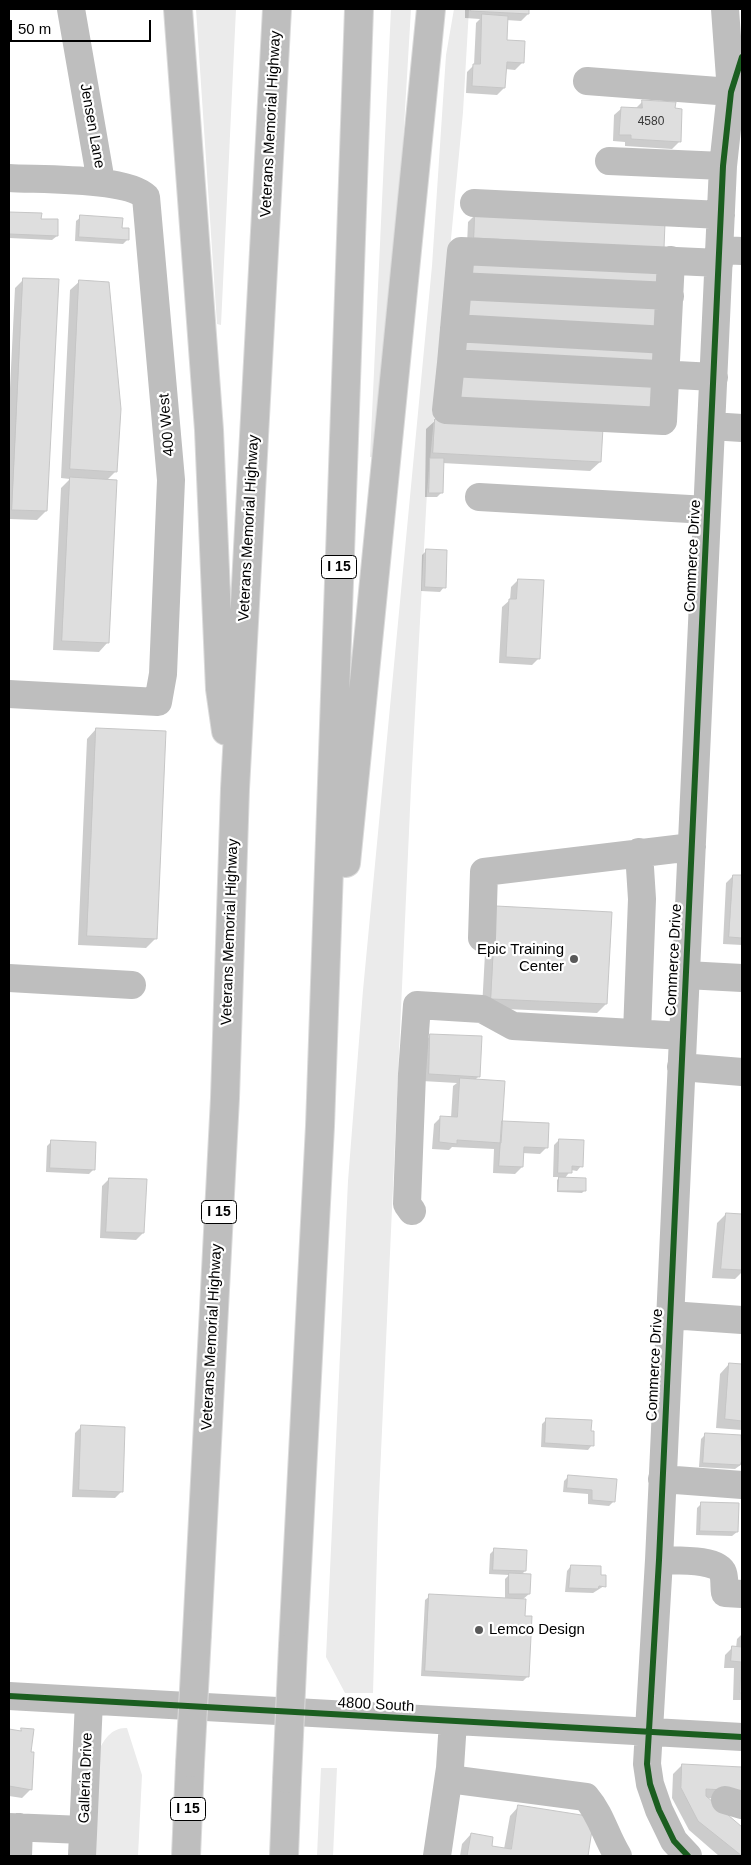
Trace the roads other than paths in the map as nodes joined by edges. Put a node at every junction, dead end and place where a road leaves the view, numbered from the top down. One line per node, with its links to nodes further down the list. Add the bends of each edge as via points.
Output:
1 (72, 9): 13 (main road, Jensen Lane)
2 (178, 9): 30 (main road, via 210,430 220,689)
3 (277, 9): 30 (main road, Veterans Memorial Highway / I 15)
4 (358, 9): 42 (main road, I 15)
5 (431, 9): 42 (main road)
6 (725, 9): 9 (main road, Commerce Drive)
7 (742, 57): 9 (main road, Commerce Drive)
8 (587, 81): 9 (main road)
9 (731, 92): 11 (main road, Commerce Drive)
10 (609, 161): 11 (main road)
11 (723, 166): 15 (main road, Commerce Drive)
12 (9, 178): 13 (main road, Jensen Lane)
13 (102, 182): 29 (main road, 400 West, via 133,189 146,196 152,243 171,480 163,674 158,702)
14 (474, 203): 15 (main road)
15 (728, 203): 16 (main road, Commerce Drive)
16 (727, 255): 17 (main road); 24 (main road, Commerce Drive)
17 (671, 260): 18 (main road, via 461,251); 19 (main road)
18 (458, 286): 19 (main road); 20 (main road)
19 (670, 296): 21 (main road)
20 (454, 328): 21 (main road); 22 (main road)
21 (667, 340): 23 (main road)
22 (450, 363): 23 (main road); 23 (main road, via 446,410 663,421)
23 (665, 374): 24 (main road)
24 (714, 377): 25 (main road, Commerce Drive)
25 (712, 426): 26 (main road); 28 (main road, Commerce Drive)
26 (742, 428)
27 (479, 497): 28 (main road)
28 (707, 510): 31 (main road, Commerce Drive)
29 (9, 694)
30 (235, 789): 59 (main road, Veterans Memorial Highway / I 15, bridge, via 225,1098)
31 (692, 847): 32 (main road); 34 (main road, Commerce Drive)
32 (640, 852): 33 (main road, via 484,872); 38 (main road, via 642,899)
33 (482, 938)
34 (686, 975): 36 (main road); 39 (main road, Commerce Drive)
35 (9, 978): 37 (main road)
36 (742, 978)
37 (132, 985)
38 (637, 1033): 39 (main road); 43 (main road, via 513,1026 482,1009 417,1005 407,1204)
39 (683, 1036): 40 (main road, Commerce Drive)
40 (682, 1067): 41 (main road); 44 (main road, Commerce Drive)
41 (742, 1072)
42 (320, 1126): 60 (main road, I 15, bridge)
43 (412, 1212)
44 (670, 1315): 45 (main road); 46 (main road, Commerce Drive)
45 (742, 1320)
46 (662, 1479): 47 (main road); 48 (main road, Commerce Drive)
47 (742, 1485)
48 (659, 1560): 49 (main road, via 718,1566 725,1593); 53 (main road, Commerce Drive)
49 (742, 1594)
50 (9, 1696): 51 (main road, 4800 South)
51 (89, 1700): 52 (main road, 4800 South); 57 (main road, Galleria Drive)
52 (453, 1722): 53 (main road, 4800 South); 55 (main road)
53 (648, 1731): 54 (main road, 4800 South); 63 (main road, Commerce Drive, via 650,1784 674,1841)
54 (742, 1737)
55 (449, 1779): 61 (main road); 62 (main road, via 586,1797 598,1812 607,1839)
56 (14, 1827): 57 (main road); 58 (main road)
57 (83, 1843)
58 (18, 1856)
59 (186, 1856)
60 (284, 1856)
61 (437, 1856)
62 (618, 1856)
63 (688, 1856)

